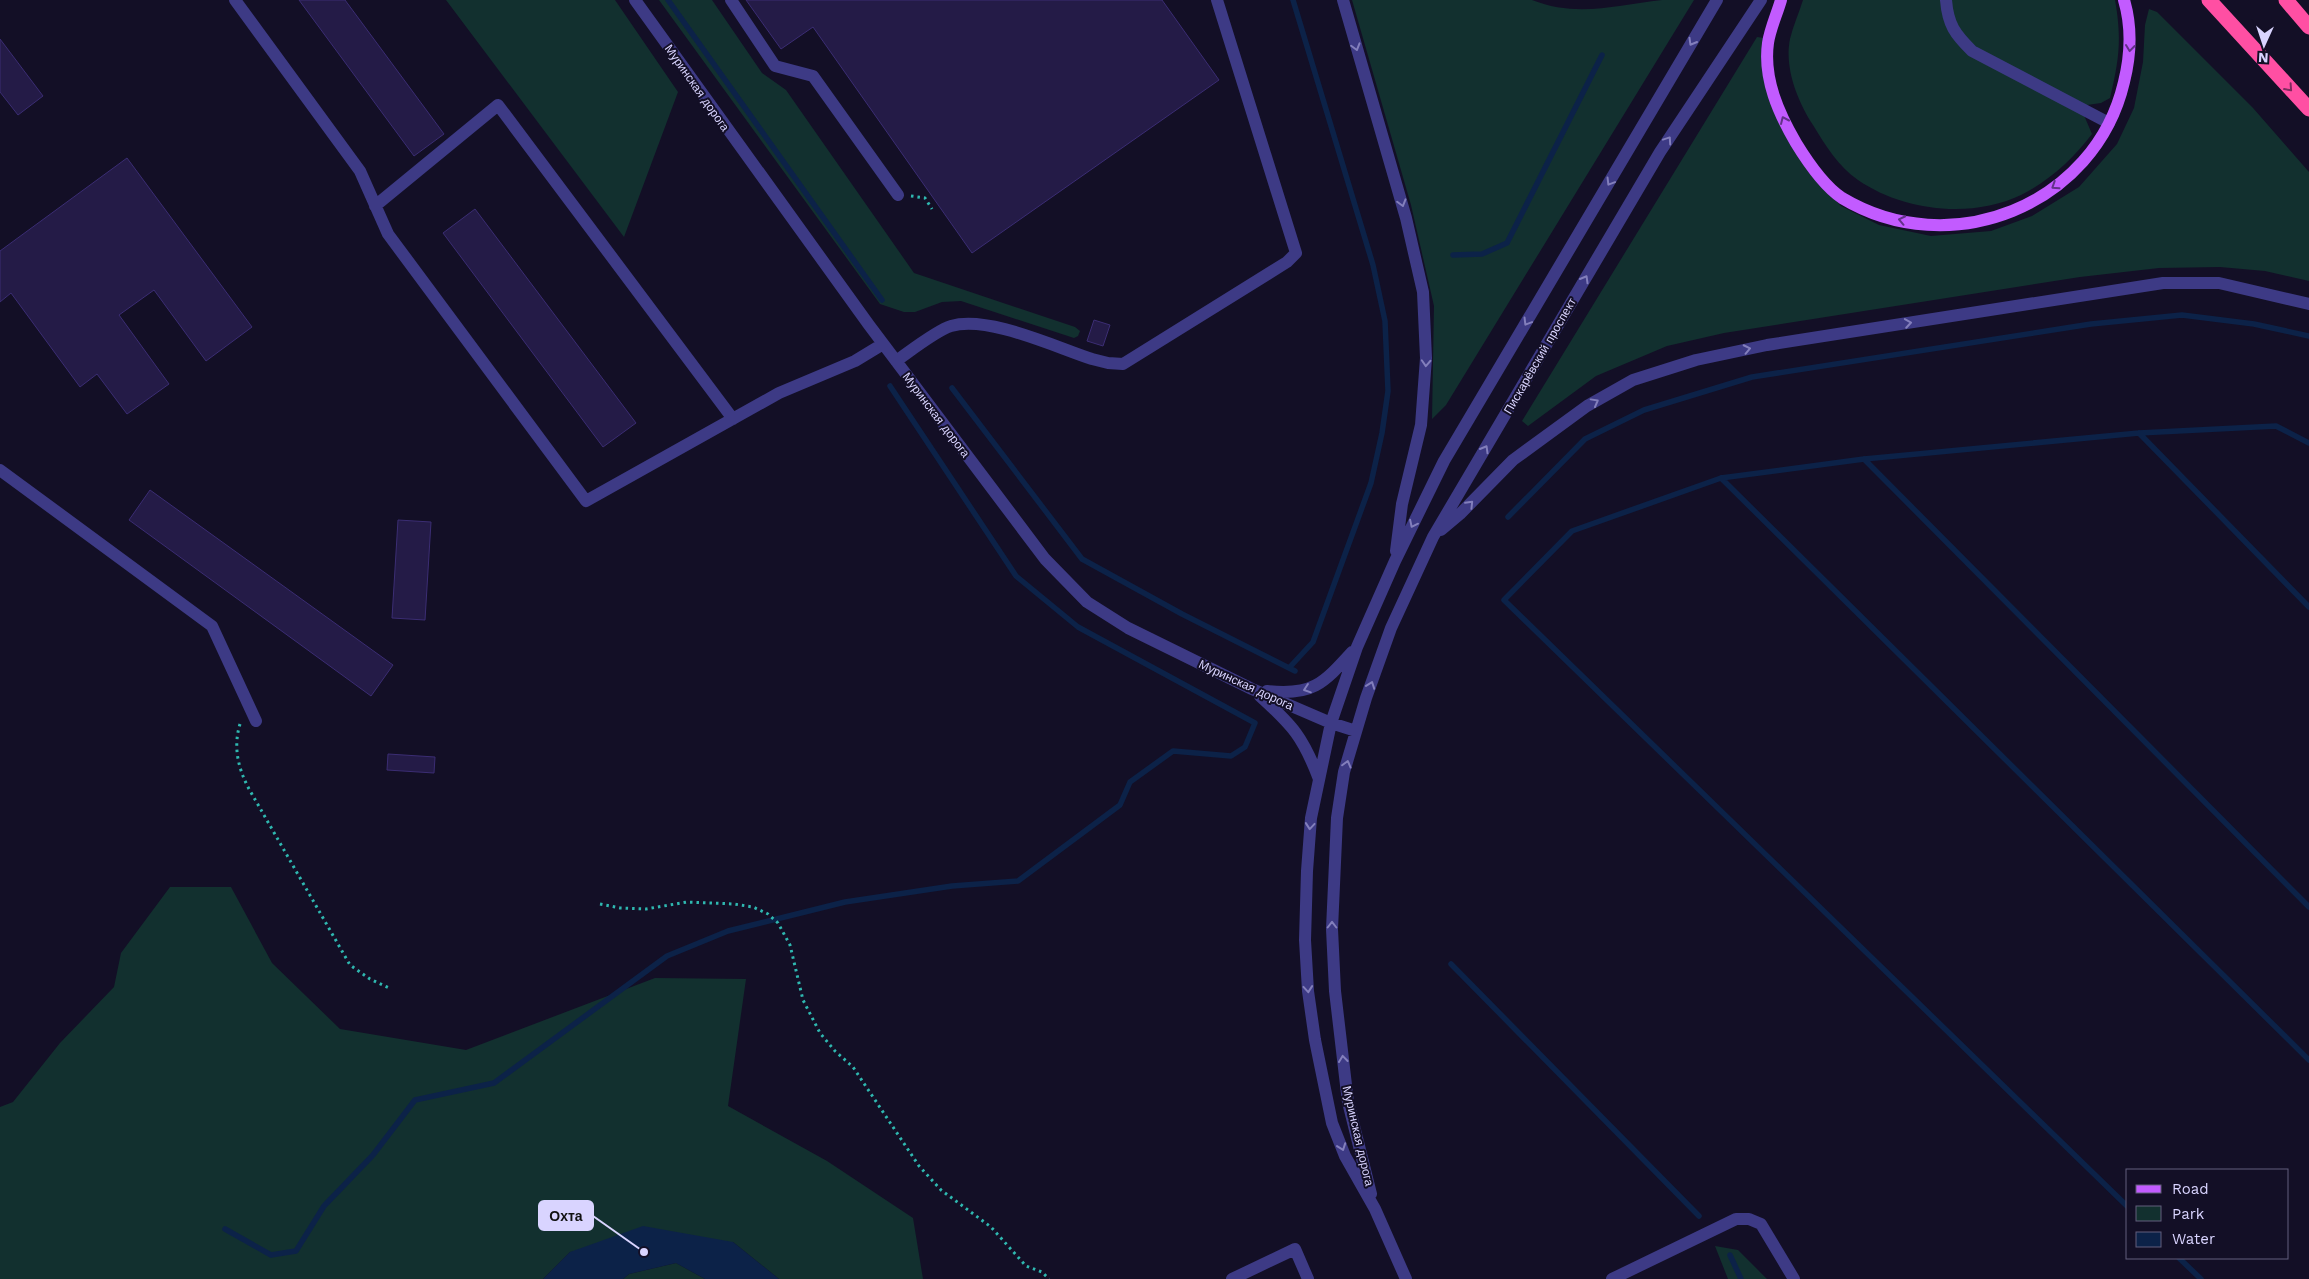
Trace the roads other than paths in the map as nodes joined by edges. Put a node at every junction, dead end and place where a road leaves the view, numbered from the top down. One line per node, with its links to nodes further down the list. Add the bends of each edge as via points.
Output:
1 (235, 0): 17 (street, via 360,171)
2 (635, 0): 19 (street, Муринская дорога)
3 (732, 0): 16 (street, via 775,66 813,76)
4 (1217, 0): 20 (street, via 1296,254 1123,364 1100,361 994,326 972,322 949,326)
5 (1343, 0): 24 (street, one-way to 24, via 1406,218 1423,292 1426,358 1421,425 1402,504)
6 (1717, 0): 24 (street, one-way to 24, via 1444,461)
7 (1761, 0): 23 (street, Пискарёвский проспект, one-way to 7, via 1660,152)
8 (1781, 0): 15 (main road, one-way to 8, via 2086,158 2061,182 2018,210 1979,223 1928,226 1878,215 1841,197 1810,165 1774,99 1768,68 1768,43)
9 (1946, 0): 15 (street, via 1947,17 1956,35 1972,51)
10 (2124, 0): 15 (main road, one-way to 15, via 2131,38 2127,69)
11 (2209, 0): 14 (highway, one-way to 14)
12 (2286, 0): 13 (highway)
13 (2309, 27)
14 (2309, 109)
15 (2110, 123)
16 (898, 195)
17 (375, 206): 21 (street, via 388,234 586,501); 21 (street, via 498,105)
18 (2309, 304): 23 (street, one-way to 18, via 1513,460 1587,406 1633,380 1696,360 1776,344 2163,283 2219,284)
19 (882, 344): 20 (street, Муринская дорога); 21 (street, via 854,361 779,393)
20 (896, 361): 26 (street, Муринская дорога, via 1045,559 1087,602 1128,628)
21 (733, 419)
22 (0, 470): 27 (street, via 212,626)
23 (1433, 537): 29 (street, Пискарёвский проспект, one-way to 23, via 1391,628)
24 (1395, 561): 25 (street)
25 (1357, 647): 26 (street, one-way to 26, via 1328,678 1307,690 1284,693); 28 (street)
26 (1252, 689): 28 (street, Муринская дорога); 30 (street, via 1290,724 1307,749)
27 (256, 721)
28 (1331, 723): 29 (street, Муринская дорога); 30 (street, Муринская дорога)
29 (1356, 731): 31 (street, Муринская дорога, one-way to 29, via 1348,1102 1335,991 1332,929 1337,818 1344,772)
30 (1318, 778): 31 (street, Муринская дорога, one-way to 31, via 1311,818 1306,887 1308,992 1332,1122 1345,1156)
31 (1374, 1209): 34 (street, Муринская дорога)
32 (1232, 1279): 33 (street, via 1295,1249)
33 (1308, 1279)
34 (1406, 1279)
35 (1612, 1279): 36 (street, via 1736,1219 1749,1219 1761,1224)
36 (1794, 1279)

